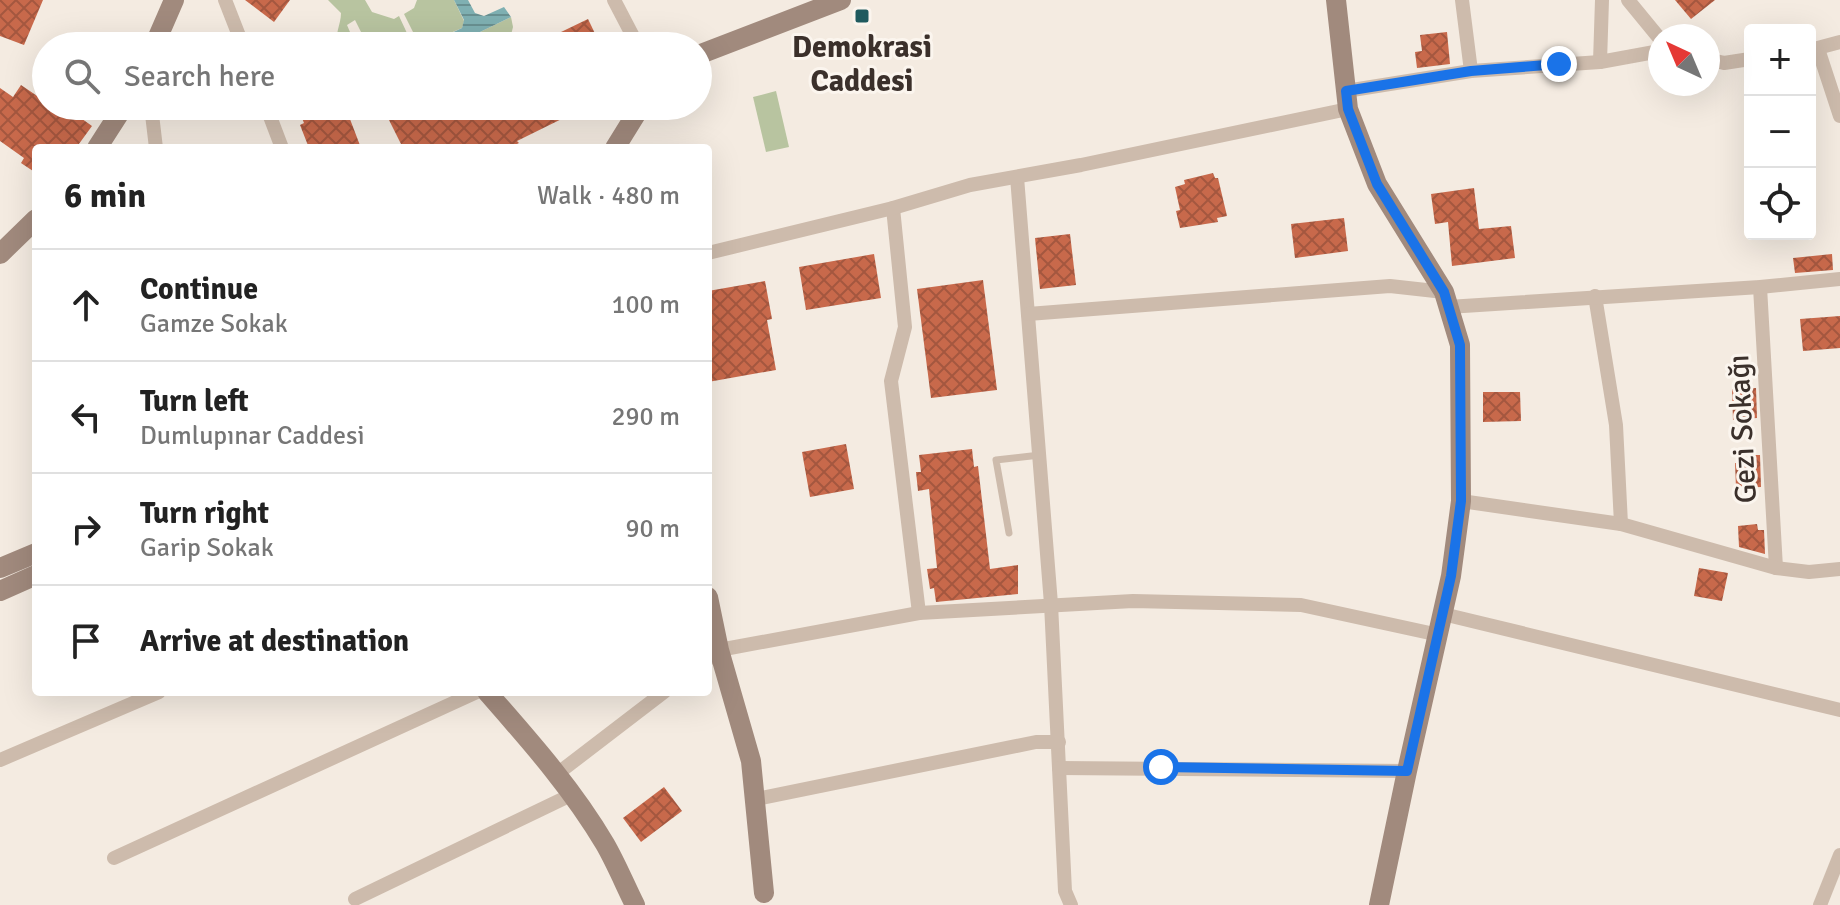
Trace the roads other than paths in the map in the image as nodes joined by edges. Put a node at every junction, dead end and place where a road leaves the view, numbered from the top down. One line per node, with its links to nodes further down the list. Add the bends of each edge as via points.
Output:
1 (174, 0): 10 (street)
2 (225, 0): 11 (street)
3 (614, 0): 12 (street)
4 (841, 0): 15 (street)
5 (1336, 0): 22 (street)
6 (1462, 0): 21 (street)
7 (1602, 0): 19 (street)
8 (1628, 0): 9 (street)
9 (1648, 24)
10 (160, 32)
11 (238, 32)
12 (631, 32)
13 (1840, 42): 14 (street)
14 (1816, 49)
15 (712, 50)
16 (1648, 53): 19 (street)
17 (1816, 55): 23 (street)
18 (1744, 60): 20 (street)
19 (1600, 62): 21 (street)
20 (1720, 62)
21 (1471, 71): 22 (street)
22 (1347, 100): 32 (street); 40 (street, via 1377,184)
23 (1840, 116)
24 (115, 120): 29 (street)
25 (153, 120): 30 (street)
26 (271, 120): 31 (street)
27 (636, 120): 28 (street)
28 (629, 139)
29 (100, 144)
30 (156, 144)
31 (280, 144)
32 (1017, 177): 33 (street); 41 (street)
33 (893, 208): 35 (street); 53 (street, via 905,327 891,381)
34 (32, 223): 36 (street)
35 (712, 252)
36 (0, 254)
37 (1840, 279): 38 (street)
38 (1760, 287): 39 (street); 48 (street, Gezi Sokağı)
39 (1595, 296): 40 (street); 44 (street, via 1616,425)
40 (1446, 299): 41 (street, via 1390,286); 43 (street, via 1460,345)
41 (1028, 314): 42 (street)
42 (1040, 455): 45 (lane, via 996,460); 52 (street)
43 (1461, 501): 44 (street); 54 (street)
44 (1621, 524): 48 (street)
45 (1009, 533)
46 (32, 555): 47 (street)
47 (0, 568)
48 (1776, 568): 49 (street)
49 (1840, 569)
50 (32, 577): 51 (street)
51 (0, 591)
52 (1051, 604): 53 (street); 55 (street, via 1301,605); 62 (street)
53 (919, 613): 56 (street)
54 (1443, 614): 55 (street); 61 (street)
55 (1439, 635): 65 (street)
56 (714, 654): 68 (street, via 751,761)
57 (150, 696): 63 (street)
58 (468, 696): 70 (street)
59 (490, 696): 66 (street)
60 (659, 696): 66 (street)
61 (1840, 710)
62 (1059, 742): 64 (street); 68 (street, via 1036,742)
63 (0, 760)
64 (1059, 768): 65 (street); 74 (street, via 1065,891)
65 (1407, 771): 75 (street)
66 (557, 774): 67 (street)
67 (571, 795): 72 (street); 73 (street, via 604,843)
68 (756, 799): 71 (street)
69 (1840, 855): 76 (street)
70 (114, 858)
71 (764, 893)
72 (355, 899)
73 (635, 905)
74 (1071, 905)
75 (1379, 905)
76 (1820, 905)

